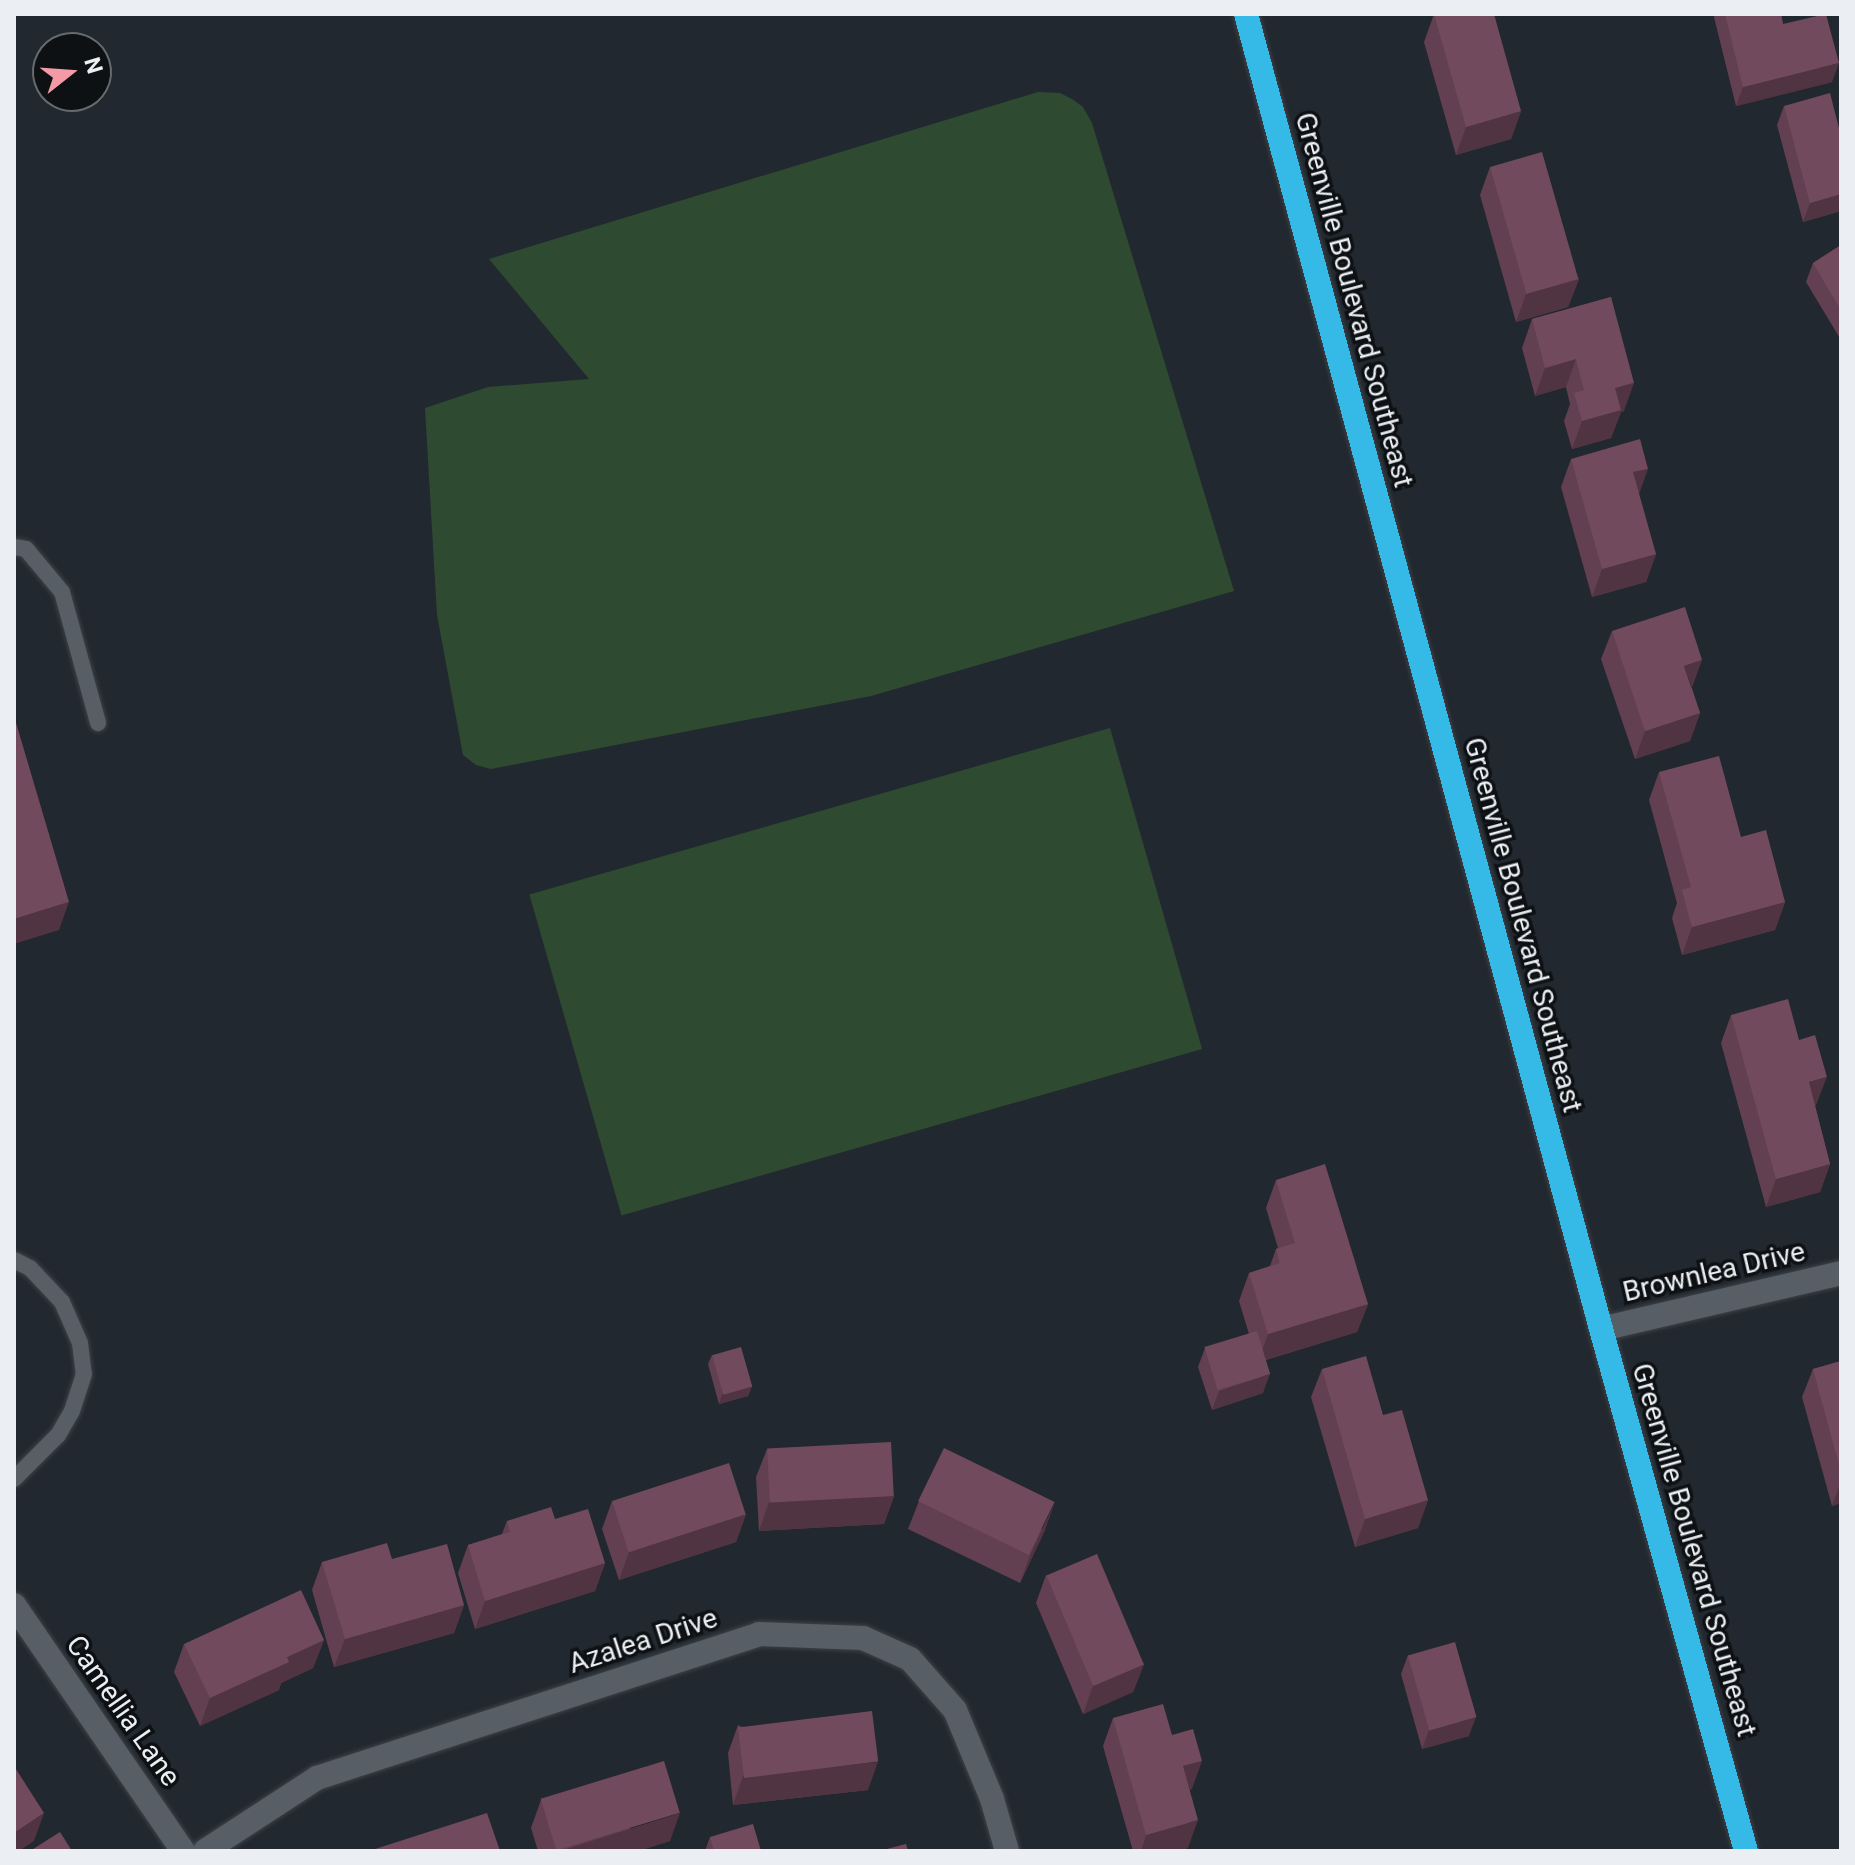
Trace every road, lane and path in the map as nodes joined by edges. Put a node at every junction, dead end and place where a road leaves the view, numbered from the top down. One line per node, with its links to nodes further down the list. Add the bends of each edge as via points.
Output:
1 (1246, 14): 6 (highway, Greenville Boulevard Southeast)
2 (14, 547): 3 (lane, via 26,549 62,592)
3 (98, 723)
4 (14, 1260): 7 (lane, via 30,1268 62,1302 80,1343 84,1374 58,1435)
5 (1841, 1273): 6 (street, Brownlea Drive)
6 (1601, 1329): 12 (highway, Greenville Boulevard Southeast)
7 (14, 1479)
8 (14, 1605): 9 (street, Camellia Lane)
9 (183, 1851)
10 (205, 1851): 11 (street, Azalea Drive, via 317,1778 759,1634 863,1638 910,1659 955,1710)
11 (1007, 1851)
12 (1746, 1851)

